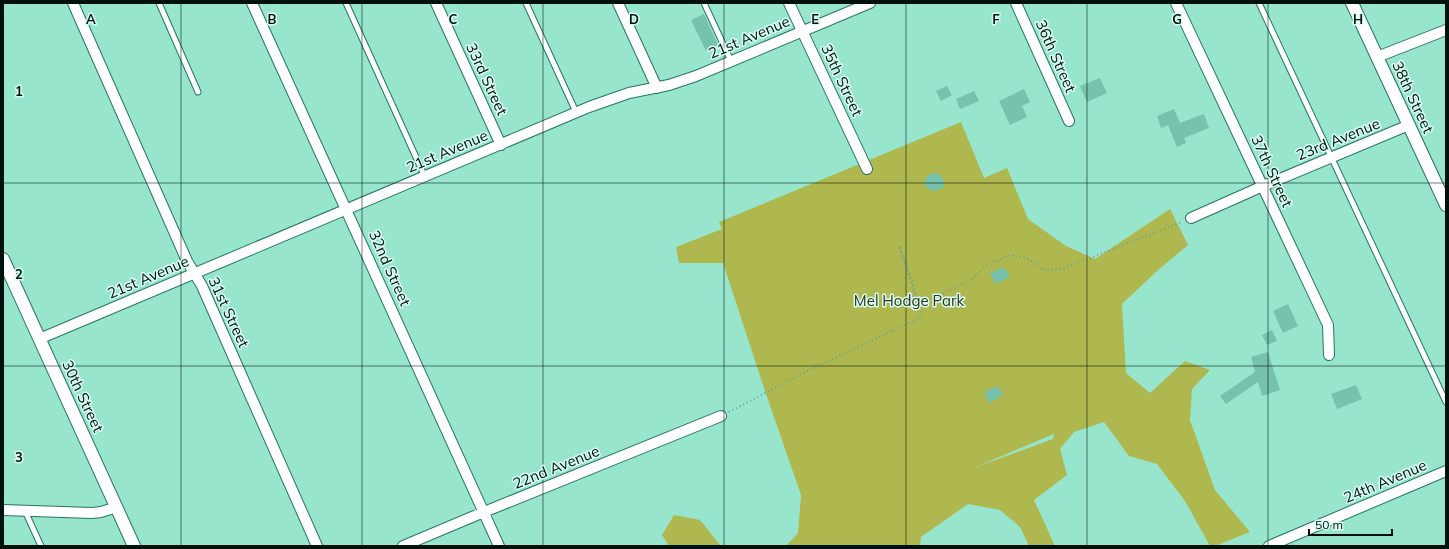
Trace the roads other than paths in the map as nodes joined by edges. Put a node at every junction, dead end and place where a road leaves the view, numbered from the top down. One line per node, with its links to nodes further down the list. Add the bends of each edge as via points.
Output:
1 (73, 3): 33 (street, 31st Street, via 187,261)
2 (159, 3): 20 (lane)
3 (252, 3): 30 (street, 32nd Street)
4 (346, 3): 27 (lane)
5 (436, 3): 24 (street, 33rd Street)
6 (526, 3): 21 (lane)
7 (618, 3): 19 (street)
8 (704, 3): 18 (lane)
9 (789, 3): 16 (street, 35th Street)
10 (870, 3): 16 (street, 21st Avenue)
11 (1016, 3): 22 (street, 36th Street)
12 (1176, 3): 28 (street, 37th Street)
13 (1259, 3): 25 (lane)
14 (1352, 3): 17 (street, 38th Street)
15 (1446, 30): 17 (street)
16 (802, 31): 18 (street, 21st Avenue); 26 (street, 35th Street)
17 (1377, 57): 23 (street, 38th Street)
18 (731, 61): 19 (street, 21st Avenue, via 696,76)
19 (657, 88): 21 (street, 21st Avenue, via 629,94)
20 (198, 92)
21 (576, 112): 24 (street, 21st Avenue)
22 (1069, 121)
23 (1409, 126): 25 (street, 23rd Avenue); 29 (street, 38th Street)
24 (501, 145): 27 (street, 21st Avenue)
25 (1331, 158): 28 (street, 23rd Avenue); 36 (lane)
26 (867, 169)
27 (425, 177): 30 (street, 21st Avenue)
28 (1263, 186): 31 (street, 23rd Avenue); 35 (street, 37th Street, via 1328,325)
29 (1446, 205)
30 (347, 210): 33 (street, 21st Avenue); 42 (street, 32nd Street)
31 (1191, 218)
32 (3, 259): 34 (street, 30th Street)
33 (195, 273): 34 (street, 21st Avenue); 45 (street, 31st Street)
34 (39, 339): 39 (street, 30th Street)
35 (1329, 355)
36 (1446, 402)
37 (721, 416): 42 (street, 22nd Avenue)
38 (1446, 471): 48 (street, 24th Avenue)
39 (117, 507): 41 (street, via 92,513); 44 (street, 30th Street)
40 (3, 510): 41 (street)
41 (25, 511): 43 (lane)
42 (484, 512): 46 (street, 22nd Avenue); 47 (street, 32nd Street)
43 (42, 546)
44 (134, 546)
45 (317, 546)
46 (403, 546)
47 (500, 546)
48 (1269, 546)

